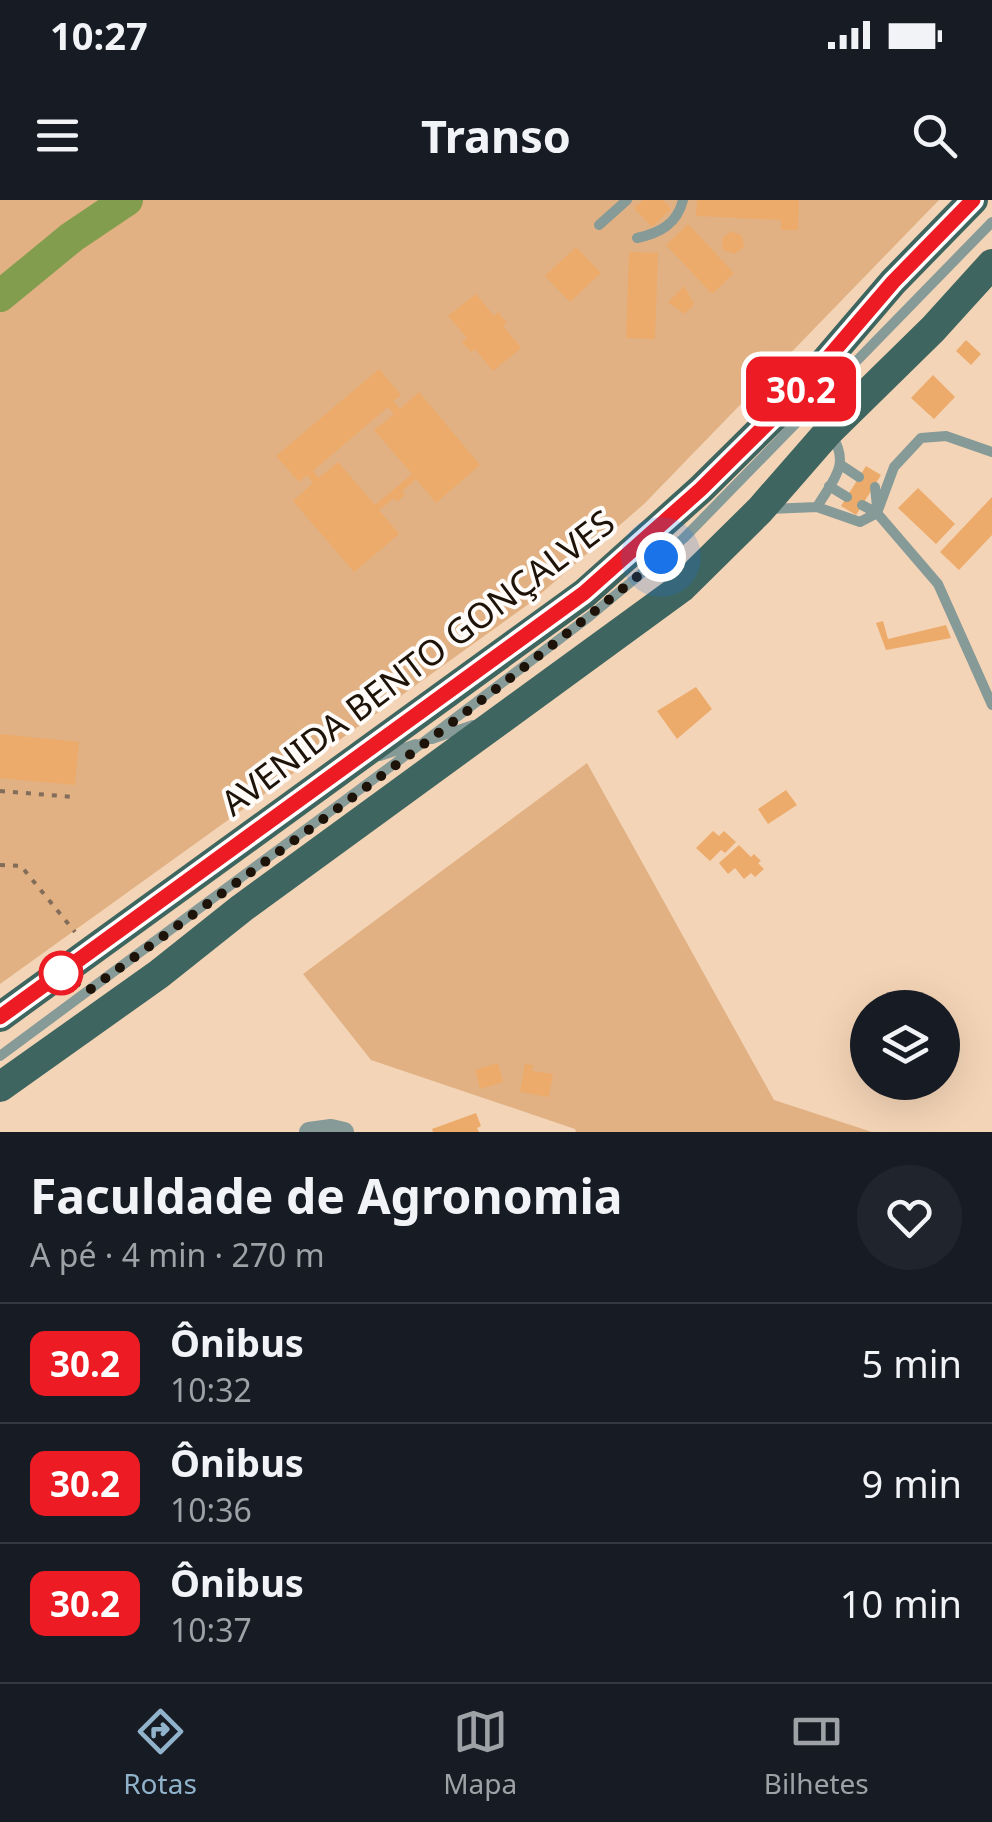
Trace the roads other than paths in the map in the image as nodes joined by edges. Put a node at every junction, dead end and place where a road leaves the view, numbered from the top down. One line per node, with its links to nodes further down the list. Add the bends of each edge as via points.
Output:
1 (627, 200): 5 (lane)
2 (684, 200): 6 (lane, via 677,218 656,234)
3 (973, 200): 22 (main road, AVENIDA BENTO GONÇALVES, via 701,489 584,593)
4 (992, 222): 21 (lane, via 684,538)
5 (599, 226)
6 (636, 238)
7 (992, 264): 8 (main road)
8 (829, 431): 10 (lane); 17 (main road)
9 (992, 452): 18 (lane, via 946,436 921,438 894,468)
10 (842, 465): 11 (lane); 12 (lane)
11 (859, 477)
12 (829, 486): 14 (lane); 16 (lane)
13 (875, 487): 18 (lane)
14 (847, 497)
15 (862, 506): 18 (lane)
16 (817, 508): 17 (lane); 18 (lane, via 860,522)
17 (760, 510): 20 (main road, via 681,588)
18 (877, 513): 19 (lane, via 938,584)
19 (992, 705)
20 (512, 712): 21 (lane); 25 (main road)
21 (425, 741): 22 (lane); 24 (lane)
22 (338, 770): 23 (main road, AVENIDA BENTO GONÇALVES)
23 (0, 1017)
24 (0, 1056)
25 (0, 1087)
26 (309, 1132): 27 (street)
27 (344, 1132)

